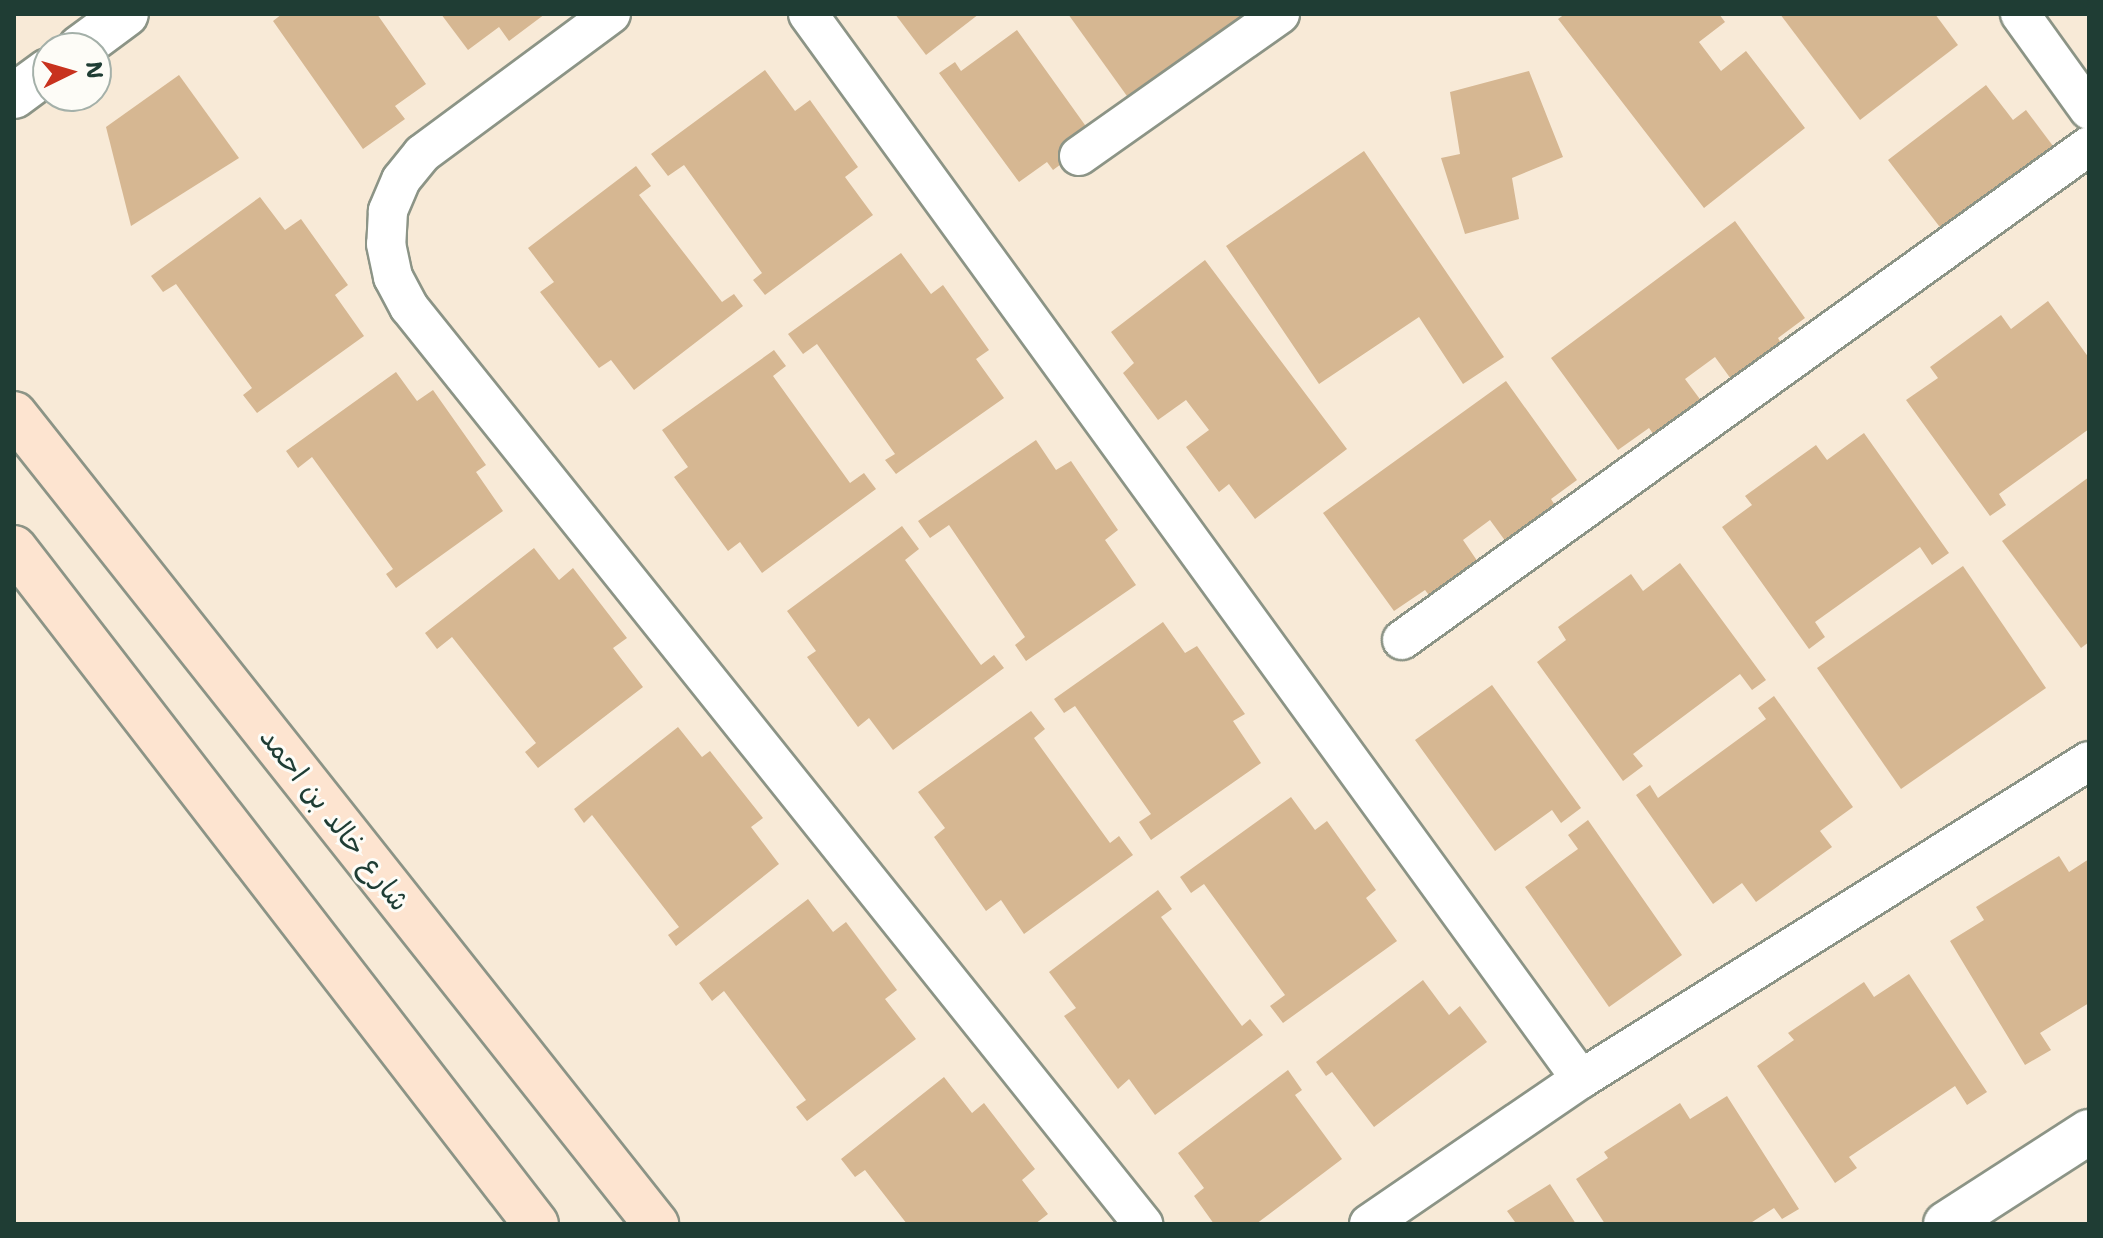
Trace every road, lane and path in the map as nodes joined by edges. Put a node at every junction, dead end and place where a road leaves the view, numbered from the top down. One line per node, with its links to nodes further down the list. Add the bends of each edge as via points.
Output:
1 (126, 14): 6 (street)
2 (611, 14): 20 (lane, via 422,154 401,180 388,211 386,244 393,277 419,319)
3 (808, 14): 16 (lane)
4 (1280, 14): 11 (lane)
5 (2020, 14): 9 (lane)
6 (102, 32)
7 (32, 83): 8 (street)
8 (14, 96)
9 (2089, 110)
10 (2089, 146): 14 (lane)
11 (1079, 156)
12 (14, 414): 19 (main road, شارع خالد بن احمد)
13 (14, 548): 18 (main road)
14 (1402, 640)
15 (2089, 761): 16 (lane)
16 (1581, 1079): 21 (lane)
17 (2089, 1132): 22 (street)
18 (536, 1224)
19 (656, 1224)
20 (1143, 1224)
21 (1369, 1224)
22 (1946, 1224)

